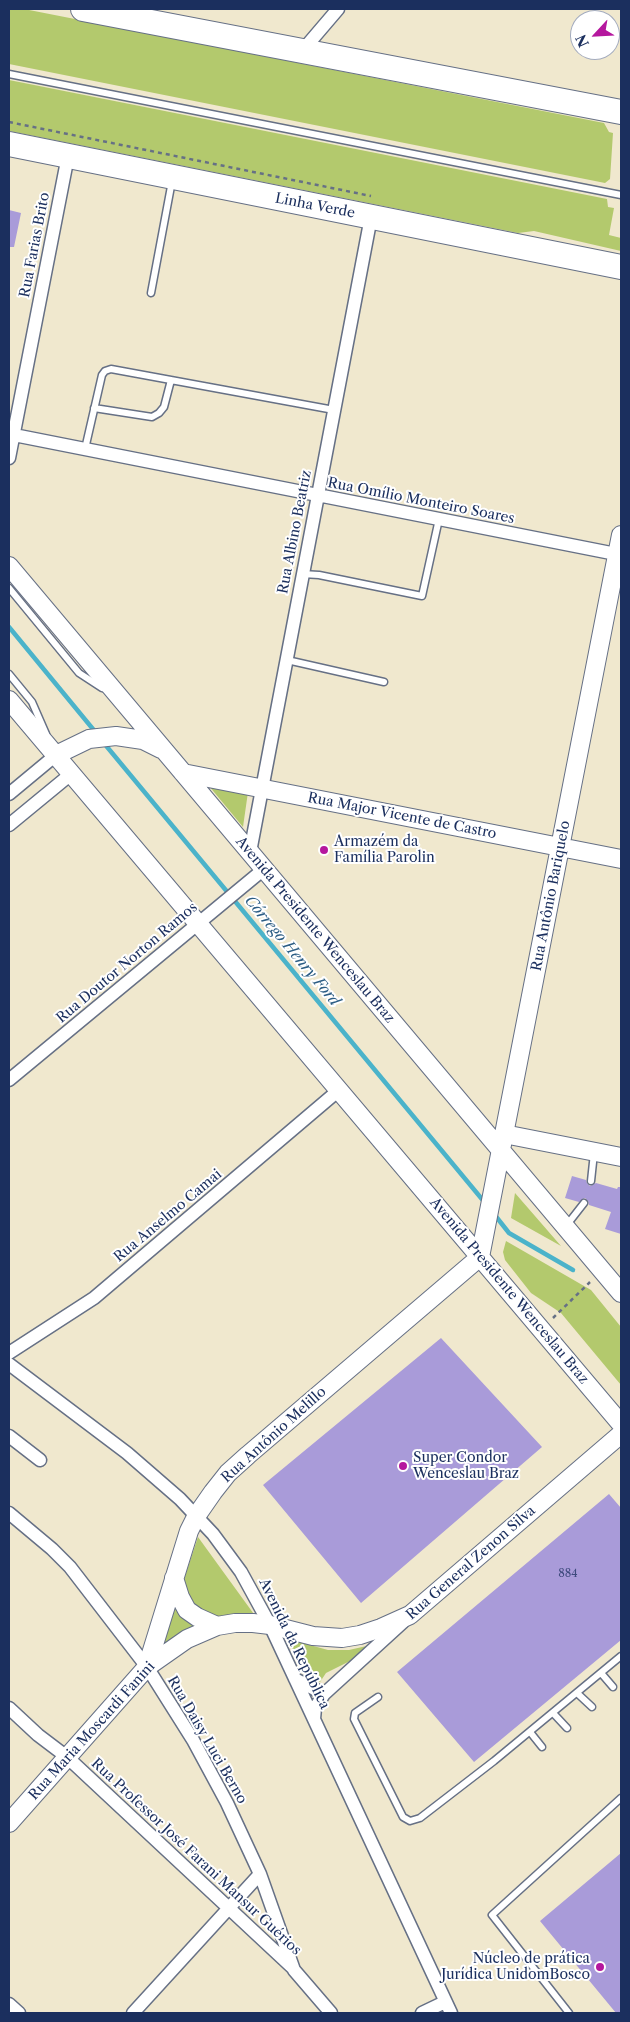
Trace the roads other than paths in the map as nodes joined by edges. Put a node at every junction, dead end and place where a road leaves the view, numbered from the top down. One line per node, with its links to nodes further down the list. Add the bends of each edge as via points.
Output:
1 (83, 9): 3 (highway)
2 (338, 9): 3 (street)
3 (302, 50): 5 (highway)
4 (9, 74): 9 (lane)
5 (621, 112)
6 (9, 144): 7 (highway, Linha Verde)
7 (68, 156): 8 (highway, Linha Verde); 16 (street, Rua Farias Brito)
8 (172, 177): 10 (highway, Linha Verde); 12 (lane)
9 (621, 195)
10 (371, 217): 11 (highway, Linha Verde); 15 (street, Rua Albino Beatriz)
11 (621, 267)
12 (151, 293)
13 (171, 380): 14 (lane, via 164,407 152,416); 14 (lane, via 111,369 105,371); 15 (lane)
14 (94, 408): 17 (lane)
15 (334, 410): 19 (street, Rua Albino Beatriz)
16 (11, 435): 17 (street, Rua Omílio Monteiro Soares); 18 (street, Rua Farias Brito)
17 (85, 450): 19 (street, Rua Omílio Monteiro Soares)
18 (9, 458)
19 (317, 495): 20 (street, Rua Omílio Monteiro Soares); 24 (street, Rua Albino Beatriz)
20 (439, 520): 22 (street, Rua Omílio Monteiro Soares); 24 (lane, via 422,596)
21 (621, 535): 22 (main road, Rua Antônio Bariquelo)
22 (619, 555): 38 (main road, Rua Antônio Bariquelo)
23 (9, 566): 30 (main road, Avenida Presidente Wenceslau Braz)
24 (302, 574): 26 (street, Rua Albino Beatriz)
25 (9, 588): 30 (lane, via 79,673)
26 (285, 659): 28 (lane); 35 (street, Rua Albino Beatriz)
27 (9, 674): 32 (lane, via 32,702)
28 (384, 682)
29 (9, 700): 32 (main road, Avenida Presidente Wenceslau Braz)
30 (122, 701): 31 (main road, Avenida Presidente Wenceslau Braz)
31 (163, 750): 32 (main road, via 143,740 116,736 89,739); 33 (main road, Avenida Presidente Wenceslau Braz)
32 (60, 753): 34 (main road, Avenida Presidente Wenceslau Braz); 36 (street)
33 (183, 772): 35 (main road, Rua Major Vicente de Castro); 39 (main road, Avenida Presidente Wenceslau Braz)
34 (71, 774): 37 (street); 42 (main road, Avenida Presidente Wenceslau Braz)
35 (261, 788): 38 (main road, Rua Major Vicente de Castro); 39 (street, Rua Albino Beatriz)
36 (9, 794)
37 (9, 825)
38 (560, 847): 40 (main road, Rua Major Vicente de Castro); 45 (main road, Rua Antônio Bariquelo)
39 (250, 852): 41 (main road, Avenida Presidente Wenceslau Braz)
40 (621, 859)
41 (264, 869): 42 (street, Rua Doutor Norton Ramos); 45 (main road, Avenida Presidente Wenceslau Braz)
42 (204, 919): 43 (street, Rua Doutor Norton Ramos); 44 (main road, Avenida Presidente Wenceslau Braz)
43 (9, 1080)
44 (339, 1090): 51 (main road, Avenida Presidente Wenceslau Braz); 55 (street, Rua Anselmo Camai, via 94,1298)
45 (503, 1143): 46 (main road); 50 (main road, Avenida Presidente Wenceslau Braz); 51 (main road, Rua Antônio Bariquelo)
46 (594, 1152): 47 (main road); 48 (lane)
47 (621, 1157)
48 (591, 1181)
49 (584, 1203): 50 (lane)
50 (565, 1227): 52 (main road, Avenida Presidente Wenceslau Braz)
51 (480, 1257): 57 (main road, Avenida Presidente Wenceslau Braz); 62 (main road, Rua Antônio Melillo, via 248,1455 228,1474)
52 (602, 1270): 53 (street); 54 (main road, Avenida Presidente Wenceslau Braz)
53 (621, 1279)
54 (621, 1294)
55 (9, 1353)
56 (9, 1364): 62 (street, Avenida da República, via 127,1453)
57 (621, 1424)
58 (621, 1434): 64 (main road, Rua General Zenon Silva)
59 (9, 1436): 60 (street)
60 (40, 1460)
61 (9, 1513): 68 (street, Rua Daisy Luci Berno, via 70,1567)
62 (196, 1515): 63 (main road, Rua Antônio Melillo); 65 (street, Avenida da República, via 241,1572)
63 (174, 1578): 66 (main road, via 187,1610); 68 (main road, Rua Antônio Melillo)
64 (410, 1615): 65 (main road, Rua Maria Moscardi Fanini, via 374,1630 342,1638 313,1636); 73 (street, Rua General Zenon Silva)
65 (270, 1625): 66 (main road, Rua Maria Moscardi Fanini, via 235,1623); 70 (street, Avenida da República)
66 (217, 1626): 68 (main road, Rua Maria Moscardi Fanini, via 187,1639)
67 (621, 1656): 69 (lane)
68 (147, 1667): 82 (main road, Rua Maria Moscardi Fanini); 85 (street, Rua Daisy Luci Berno, via 212,1774)
69 (601, 1673): 71 (lane); 72 (lane)
70 (295, 1679): 73 (street); 78 (street, Avenida da República)
71 (613, 1686)
72 (577, 1692): 75 (lane); 77 (lane)
73 (324, 1694): 78 (street, Rua General Zenon Silva, via 315,1708)
74 (378, 1697): 80 (lane, via 355,1713 354,1719 403,1817 410,1821 420,1818)
75 (592, 1707)
76 (9, 1708): 82 (street, Rua Professor José Farani Mansur Guérios)
77 (552, 1713): 79 (lane); 80 (lane)
78 (314, 1719): 89 (street, Avenida da República)
79 (567, 1728)
80 (530, 1732): 81 (lane)
81 (542, 1746)
82 (67, 1757): 84 (main road, Rua Maria Moscardi Fanini); 86 (street, Rua Professor José Farani Mansur Guérios)
83 (621, 1798): 94 (lane, via 492,1915)
84 (9, 1823)
85 (260, 1874): 86 (street); 87 (street, Rua Daisy Luci Berno)
86 (229, 1908): 87 (street, Rua Professor José Farani Mansur Guérios); 91 (street)
87 (294, 1970): 92 (street, Rua Daisy Luci Berno)
88 (9, 2004): 90 (street)
89 (448, 2008): 93 (street)
90 (19, 2013)
91 (133, 2013)
92 (331, 2013)
93 (422, 2013)
94 (569, 2013)

